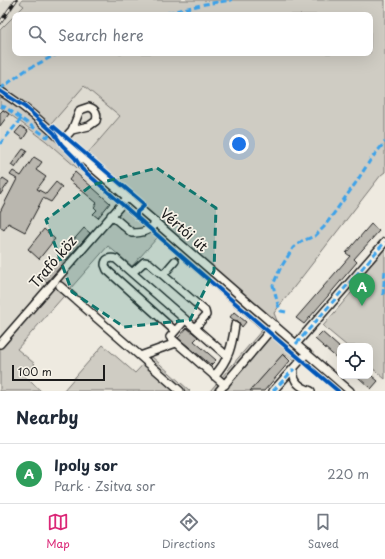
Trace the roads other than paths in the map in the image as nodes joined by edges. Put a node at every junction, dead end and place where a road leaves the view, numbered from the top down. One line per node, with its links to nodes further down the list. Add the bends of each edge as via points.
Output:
1 (0, 90): 3 (street, Vértói út, via 25,107)
2 (72, 130): 3 (street)
3 (62, 141): 4 (street, Vértói út)
4 (127, 198): 5 (street, Trafó köz); 6 (street, Vértói út)
5 (111, 215): 6 (street, via 132,233 142,233); 18 (street, Trafó köz)
6 (156, 222): 14 (street, Vértói út)
7 (384, 244): 19 (street)
8 (176, 261): 10 (street)
9 (132, 273): 10 (street, via 144,262); 12 (street); 16 (street, via 113,258 105,262 107,270)
10 (163, 275): 15 (street, via 206,313)
11 (60, 286): 21 (street)
12 (185, 320): 15 (street); 16 (street)
13 (235, 325): 22 (street)
14 (275, 325): 19 (street, Vértói út); 25 (street)
15 (195, 328): 22 (street)
16 (175, 331): 17 (street, via 170,337)
17 (176, 343): 21 (street); 24 (street)
18 (0, 344)
19 (296, 344): 20 (street, Vértói út)
20 (307, 353): 23 (street); 30 (street, Vértói út)
21 (140, 356): 26 (street)
22 (227, 356): 24 (street, via 222,368)
23 (294, 369): 28 (street); 29 (street, via 296,382)
24 (214, 376): 25 (street)
25 (225, 384): 27 (street)
26 (180, 391)
27 (219, 391)
28 (273, 391)
29 (311, 391)
30 (350, 391)

